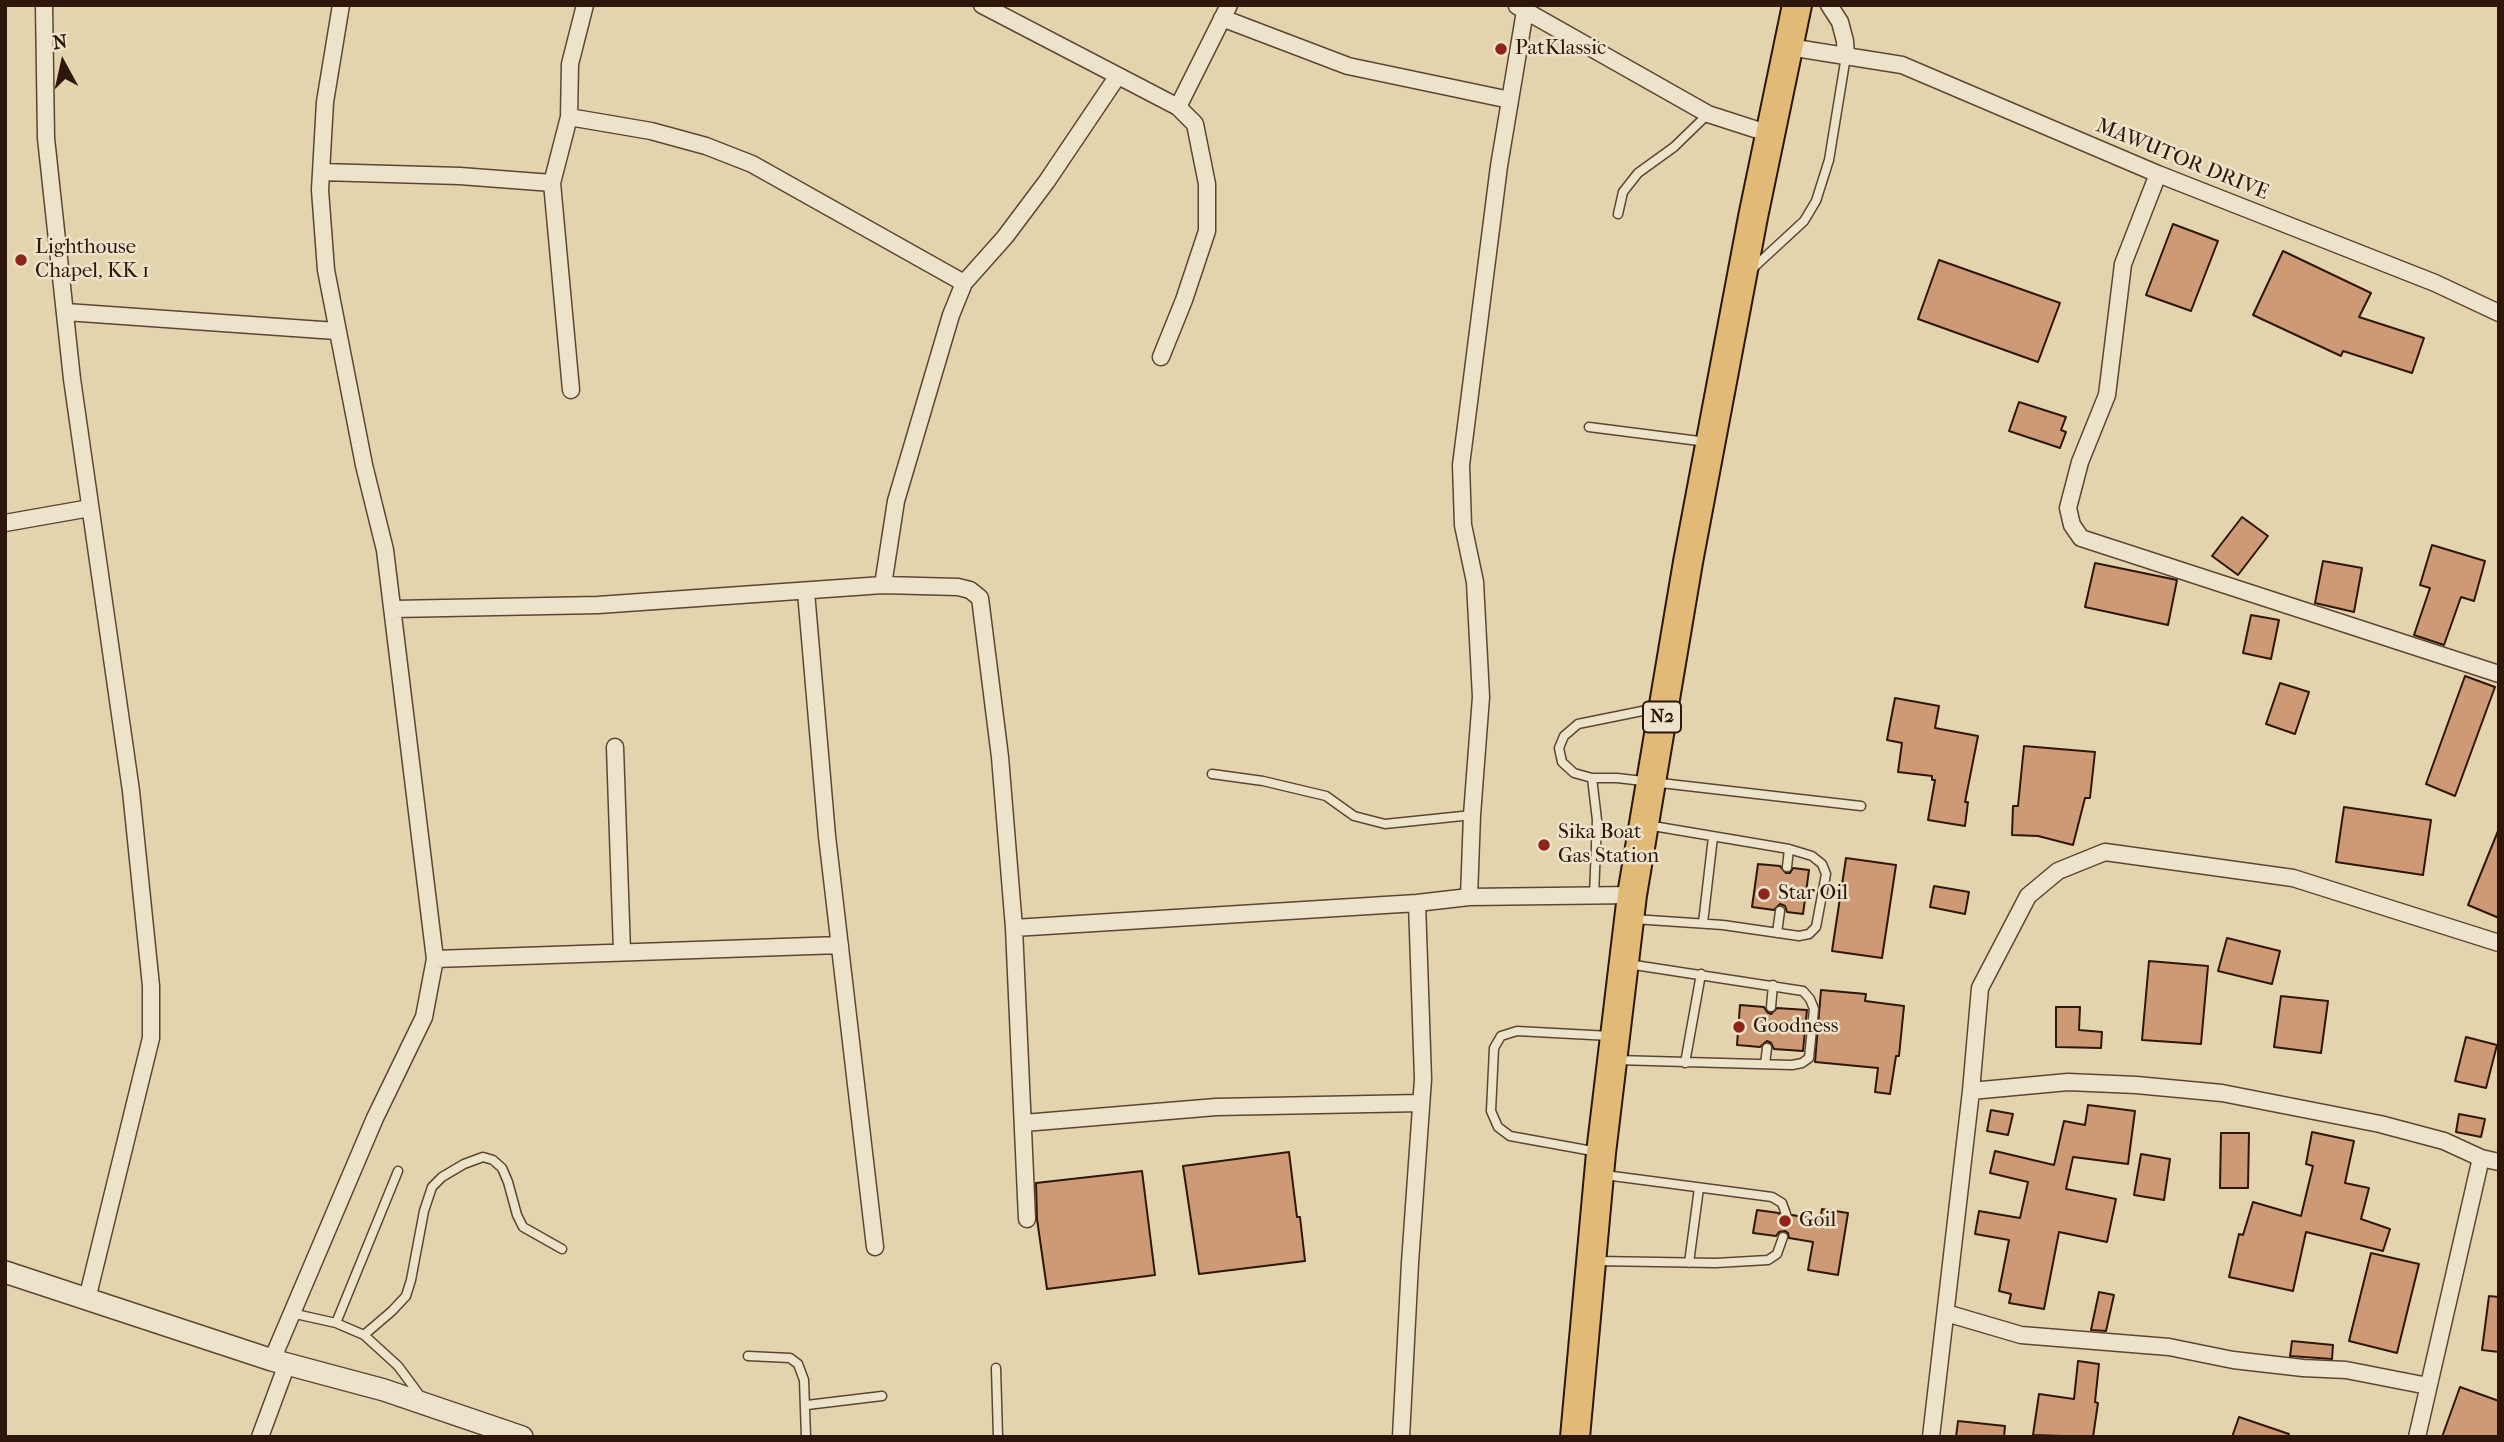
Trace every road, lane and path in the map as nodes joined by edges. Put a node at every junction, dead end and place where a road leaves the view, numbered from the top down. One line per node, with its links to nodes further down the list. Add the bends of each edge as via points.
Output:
1 (44, 5): 23 (street, via 46,138)
2 (341, 5): 17 (street, via 325,102)
3 (585, 5): 15 (street, via 570,64)
4 (982, 5): 11 (street)
5 (1797, 5): 9 (highway, N2)
6 (1829, 5): 10 (street, via 1840,22)
7 (1523, 7): 12 (street); 14 (street)
8 (1226, 12): 12 (street, via 1348,66); 13 (street)
9 (1789, 47): 10 (street, MAWUTOR DRIVE); 16 (highway, N2)
10 (1846, 56): 18 (street, MAWUTOR DRIVE, via 1902,65); 21 (lane, via 1829,160 1816,201 1804,221)
11 (1117, 77): 13 (street); 22 (street, via 1033,200)
12 (1510, 100): 42 (street, via 1461,466 1463,525 1475,582 1481,697)
13 (1178, 107): 26 (street, via 1195,124 1203,156 1207,231)
14 (1708, 114): 16 (street); 20 (lane, via 1638,173 1622,192)
15 (569, 117): 19 (street); 22 (street, via 651,131 752,164)
16 (1770, 134): 21 (highway, N2)
17 (321, 172): 19 (street); 25 (street, via 326,270)
18 (2158, 174): 24 (street, MAWUTOR DRIVE, via 2435,283); 35 (street, via 2123,264 2108,395 2077,473 2068,508 2072,525 2081,538)
19 (552, 183): 27 (street)
20 (1618, 214)
21 (1741, 279): 29 (highway, N2)
22 (964, 283): 32 (street, via 896,501)
23 (66, 312): 25 (street); 30 (street)
24 (2499, 313)
25 (336, 331): 34 (street)
26 (1161, 356)
27 (571, 390)
28 (1589, 427): 29 (lane)
29 (1710, 443): 36 (highway, N2)
30 (90, 508): 31 (street); 83 (street, via 131,791 151,986 151,1038)
31 (5, 523)
32 (883, 586): 33 (street); 53 (street, via 958,587 980,598 1000,757)
33 (806, 592): 34 (street, via 598,605); 56 (street)
34 (394, 610): 58 (street)
35 (2499, 674)
36 (1664, 707): 39 (lane, via 1578,724 1564,736 1559,748 1562,762 1574,773); 40 (highway, N2)
37 (615, 747): 57 (street)
38 (1212, 774): 42 (lane, via 1326,796 1354,816 1385,824)
39 (1592, 778): 40 (lane); 47 (lane, via 1597,820)
40 (1651, 782): 41 (lane); 43 (highway, N2)
41 (1861, 806)
42 (1472, 815): 48 (street)
43 (1644, 825): 44 (lane); 50 (highway, N2)
44 (1713, 836): 45 (lane); 52 (lane)
45 (1789, 849): 46 (lane); 54 (lane, via 1812,856 1826,874 1816,927 1799,936)
46 (1787, 867)
47 (1594, 896): 48 (street); 50 (street)
48 (1469, 897): 49 (street)
49 (1417, 903): 53 (street); 68 (street)
50 (1631, 907): 52 (lane); 59 (highway, N2)
51 (1780, 911): 54 (lane)
52 (1703, 923): 54 (lane)
53 (1014, 928): 69 (street)
54 (1777, 933)
55 (2499, 943): 67 (street, via 2293,878 2105,852 2058,871 2028,896 1980,988)
56 (840, 945): 57 (street); 78 (street)
57 (622, 952): 58 (street)
58 (435, 959): 84 (street, via 424,1017)
59 (1625, 964): 60 (lane); 63 (highway, N2)
60 (1701, 974): 61 (lane); 65 (lane)
61 (1773, 985): 62 (lane); 66 (lane, via 1803,991 1810,999 1814,1009 1810,1058 1792,1065)
62 (1771, 1007)
63 (1615, 1048): 65 (lane); 71 (highway, N2); 71 (lane, via 1517,1031 1501,1036 1494,1048 1491,1111 1498,1127 1510,1136)
64 (1767, 1048): 66 (lane)
65 (1685, 1063): 66 (lane)
66 (1765, 1064)
67 (1971, 1091): 70 (street, via 2068,1082 2222,1093 2444,1141); 85 (street)
68 (1422, 1104): 69 (street, via 1216,1107); 101 (street)
69 (1024, 1123): 76 (street)
70 (2482, 1158): 72 (street); 91 (street)
71 (1600, 1163): 74 (lane); 80 (highway, N2)
72 (2499, 1163)
73 (398, 1171): 86 (lane)
74 (1699, 1188): 75 (lane, via 1772,1198 1782,1203); 81 (lane)
75 (1786, 1214)
76 (1027, 1219)
77 (1783, 1237): 81 (lane, via 1777,1254 1768,1260)
78 (876, 1247)
79 (562, 1249): 87 (lane, via 523,1227 505,1175 494,1160 482,1157 464,1164 432,1187 406,1296)
80 (1591, 1261): 81 (lane); 102 (highway, N2)
81 (1689, 1262)
82 (5, 1272): 83 (street)
83 (87, 1299): 89 (street)
84 (291, 1313): 86 (lane); 89 (street)
85 (1946, 1313): 91 (street, via 2021,1335 2169,1347 2233,1360 2346,1370); 103 (street)
86 (336, 1323): 87 (lane)
87 (364, 1335): 93 (lane, via 398,1366)
88 (748, 1356): 94 (lane, via 790,1358 799,1364)
89 (279, 1362): 93 (street); 97 (street)
90 (996, 1368): 100 (lane)
91 (2428, 1386): 104 (street)
92 (882, 1396): 94 (lane)
93 (426, 1404): 95 (street)
94 (807, 1405): 96 (lane)
95 (494, 1432): 98 (street)
96 (806, 1435): 99 (lane)
97 (260, 1437)
98 (522, 1437)
99 (795, 1437)
100 (998, 1437)
101 (1401, 1437)
102 (1575, 1437)
103 (1931, 1437)
104 (2417, 1437)

